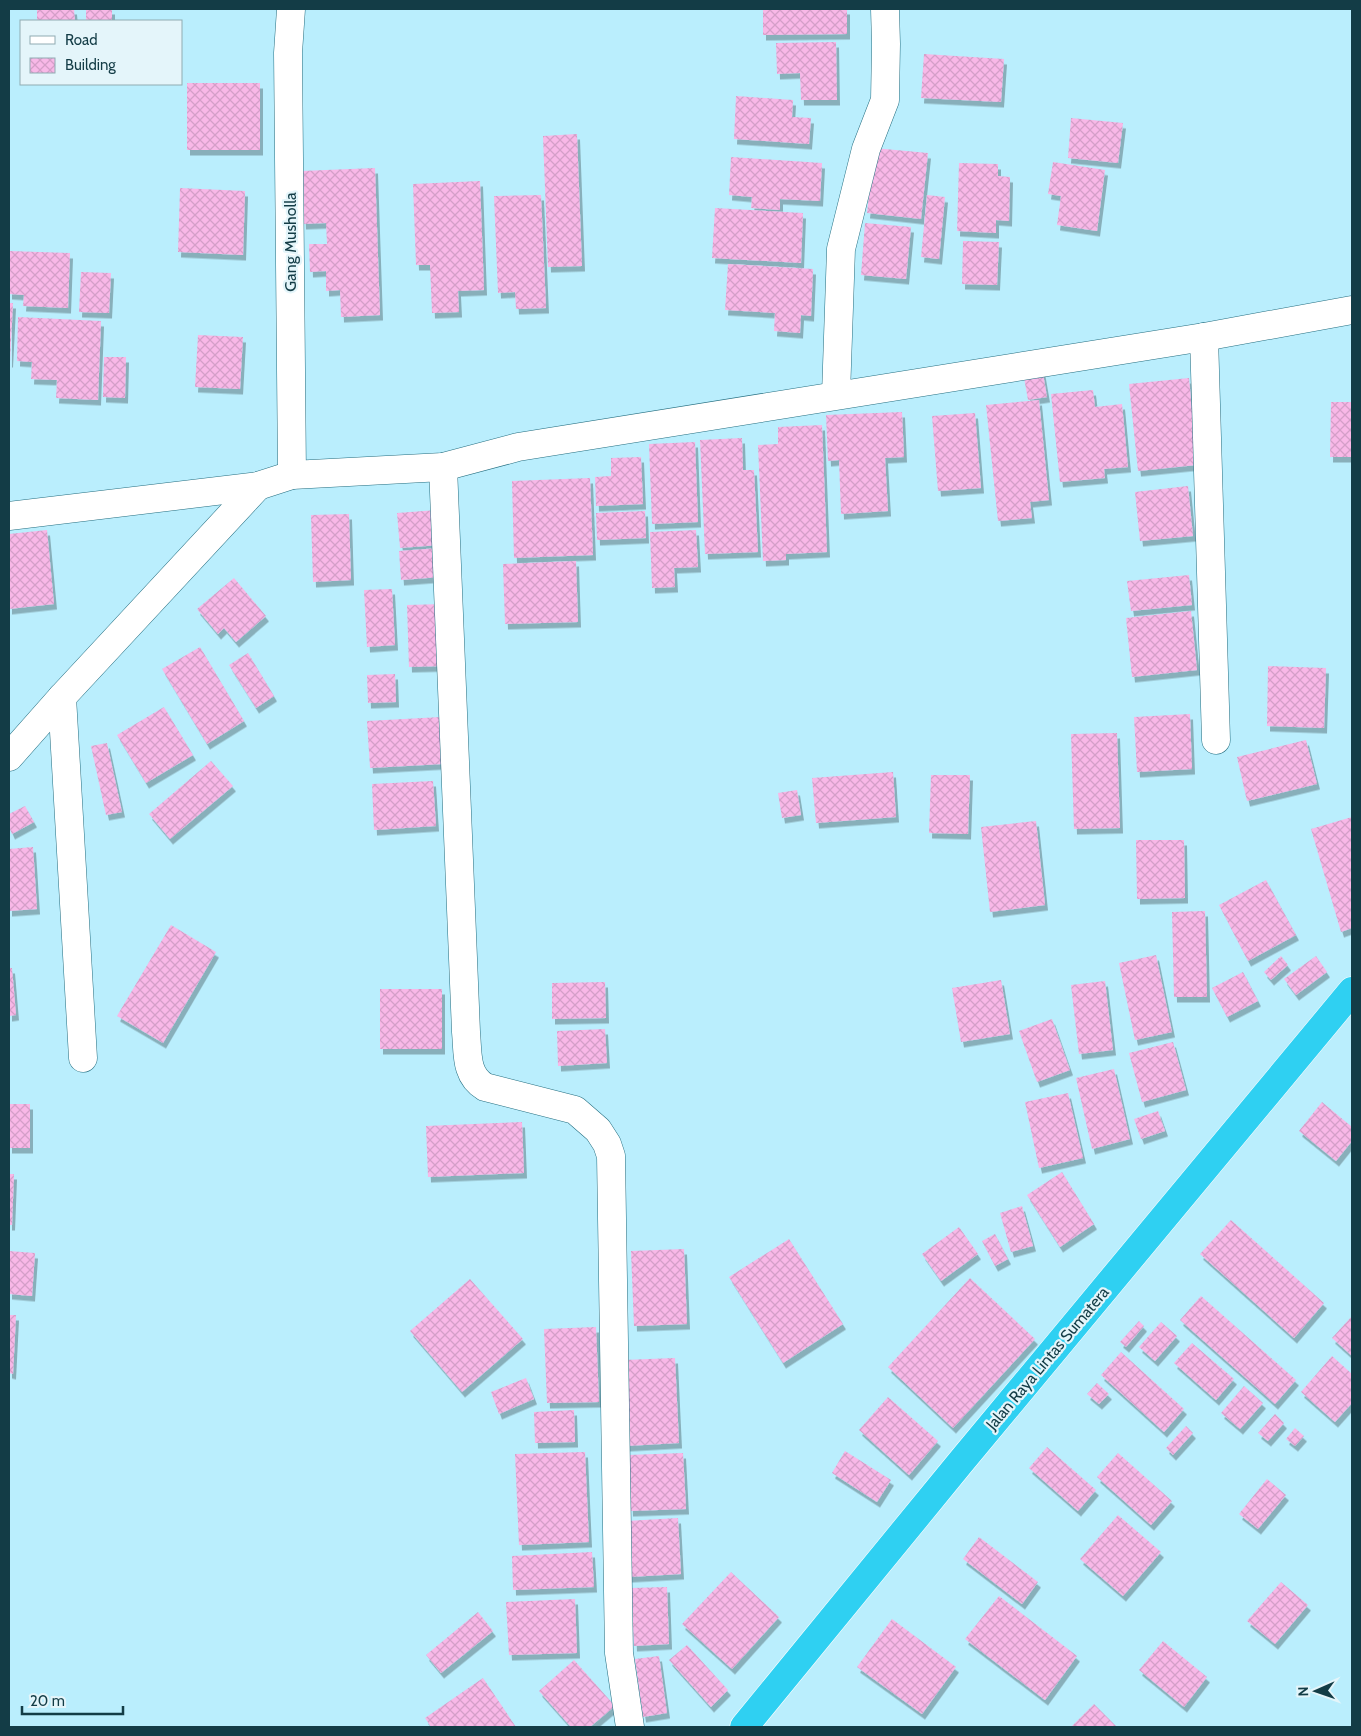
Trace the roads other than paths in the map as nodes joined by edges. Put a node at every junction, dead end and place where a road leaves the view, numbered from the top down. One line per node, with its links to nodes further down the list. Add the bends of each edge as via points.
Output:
1 (291, 9): 7 (street, Gang Musholla, via 288,53)
2 (885, 9): 5 (street, via 885,100 866,149 840,249)
3 (1352, 310): 4 (street)
4 (1204, 337): 5 (street); 11 (street)
5 (836, 395): 6 (street, via 518,446)
6 (443, 467): 7 (street); 15 (street, via 469,1064 475,1081 484,1087 575,1110 598,1130 611,1156 620,1653)
7 (292, 475): 8 (street)
8 (258, 486): 9 (street); 10 (street)
9 (9, 516)
10 (62, 697): 12 (street); 14 (street)
11 (1216, 740)
12 (9, 757)
13 (1352, 991): 16 (highway, Jalan Raya Lintas Sumatera)
14 (82, 1058)
15 (630, 1727)
16 (744, 1727)

